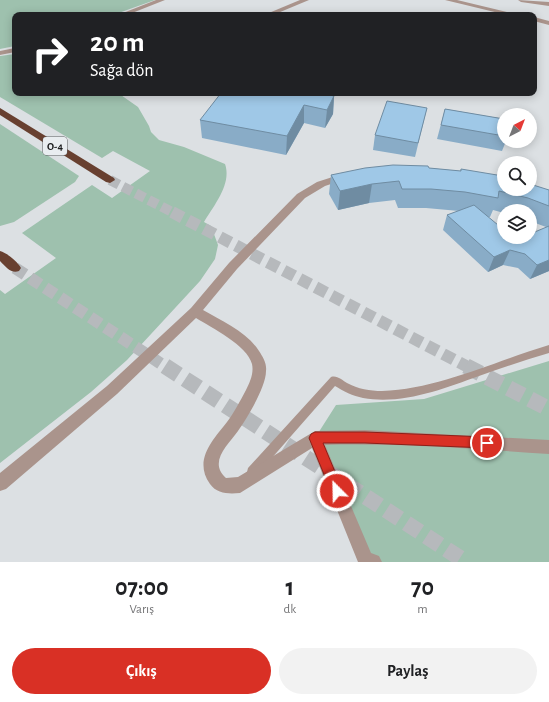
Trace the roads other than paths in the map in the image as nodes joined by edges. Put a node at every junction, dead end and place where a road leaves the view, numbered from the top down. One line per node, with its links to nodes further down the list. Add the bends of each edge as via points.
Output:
1 (162, 0): 6 (street)
2 (306, 0): 7 (street)
3 (448, 0): 8 (street)
4 (521, 0): 5 (street)
5 (549, 4)
6 (129, 12)
7 (275, 12)
8 (502, 12)
9 (537, 20): 10 (street)
10 (549, 23)
11 (12, 51): 12 (street)
12 (0, 53)
13 (0, 111): 15 (highway, O-4)
14 (360, 173): 18 (street, via 321,184 301,196 266,230)
15 (110, 180)
16 (0, 255): 17 (highway)
17 (15, 268)
18 (195, 311): 22 (street, via 112,390); 23 (street, via 237,338 258,361 260,374 233,425 211,458 211,470 217,480 227,487)
19 (549, 349): 23 (lane, via 446,384 411,392 364,394 352,391 334,380)
20 (315, 438): 21 (street, via 432,439); 23 (street); 24 (street, via 365,559)
21 (549, 447)
22 (0, 483)
23 (240, 485)
24 (373, 562)

